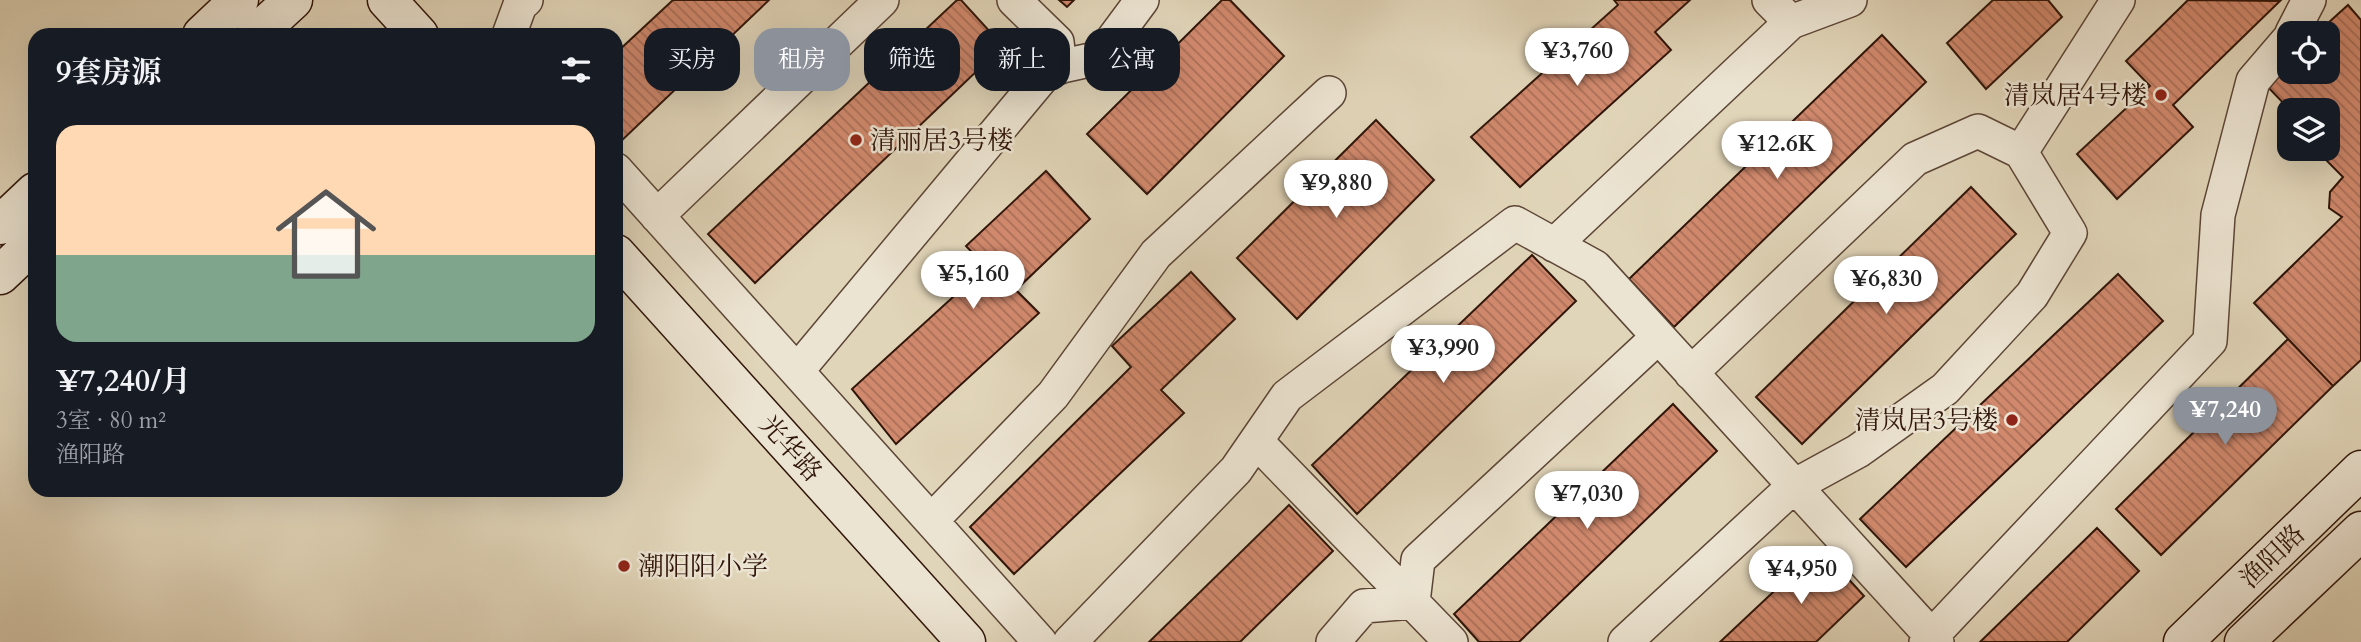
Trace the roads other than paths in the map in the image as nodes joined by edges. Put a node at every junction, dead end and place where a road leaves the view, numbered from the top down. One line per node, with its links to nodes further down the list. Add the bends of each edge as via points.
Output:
1 (239, 0): 13 (street)
2 (293, 0): 14 (street)
3 (387, 0): 15 (street)
4 (526, 0): 16 (street)
5 (882, 0): 25 (street)
6 (1014, 0): 17 (street)
7 (1142, 0): 19 (street, via 1100,58)
8 (1850, 0): 11 (street)
9 (2118, 0): 22 (street)
10 (2309, 0): 12 (street)
11 (1780, 11): 27 (street)
12 (2298, 21)
13 (209, 28)
14 (263, 28)
15 (413, 28)
16 (512, 28)
17 (1042, 28)
18 (2277, 53): 40 (street, via 2253,81 2218,215 2210,341)
19 (1070, 65)
20 (1031, 91): 32 (street)
21 (1329, 93): 37 (street, via 1156,254 1053,396)
22 (2021, 152): 33 (street, via 1978,131 1915,159); 36 (street, via 2070,233 2032,295 1945,389 1858,451)
23 (623, 178): 25 (street)
24 (28, 199): 26 (street)
25 (657, 216): 32 (street)
26 (0, 225)
27 (1554, 245): 31 (street, via 1595,267); 34 (street, via 1515,223 1287,396)
28 (28, 249): 30 (street)
29 (623, 262): 41 (street, 光华路)
30 (0, 275)
31 (1658, 337): 33 (street); 39 (street, via 1418,560)
32 (797, 371): 37 (street)
33 (1691, 373): 36 (street)
34 (1256, 441): 39 (street); 43 (street, via 1236,470)
35 (2361, 470): 47 (street, 渔阳路)
36 (1794, 486): 40 (street); 46 (street)
37 (932, 520): 42 (street)
38 (2361, 531): 48 (street, 渔阳路)
39 (1413, 602): 44 (street, via 1364,606); 45 (street)
40 (1932, 640)
41 (966, 642)
42 (1040, 642)
43 (1070, 642)
44 (1333, 642)
45 (1451, 642)
46 (1625, 642)
47 (2183, 642)
48 (2244, 642)

